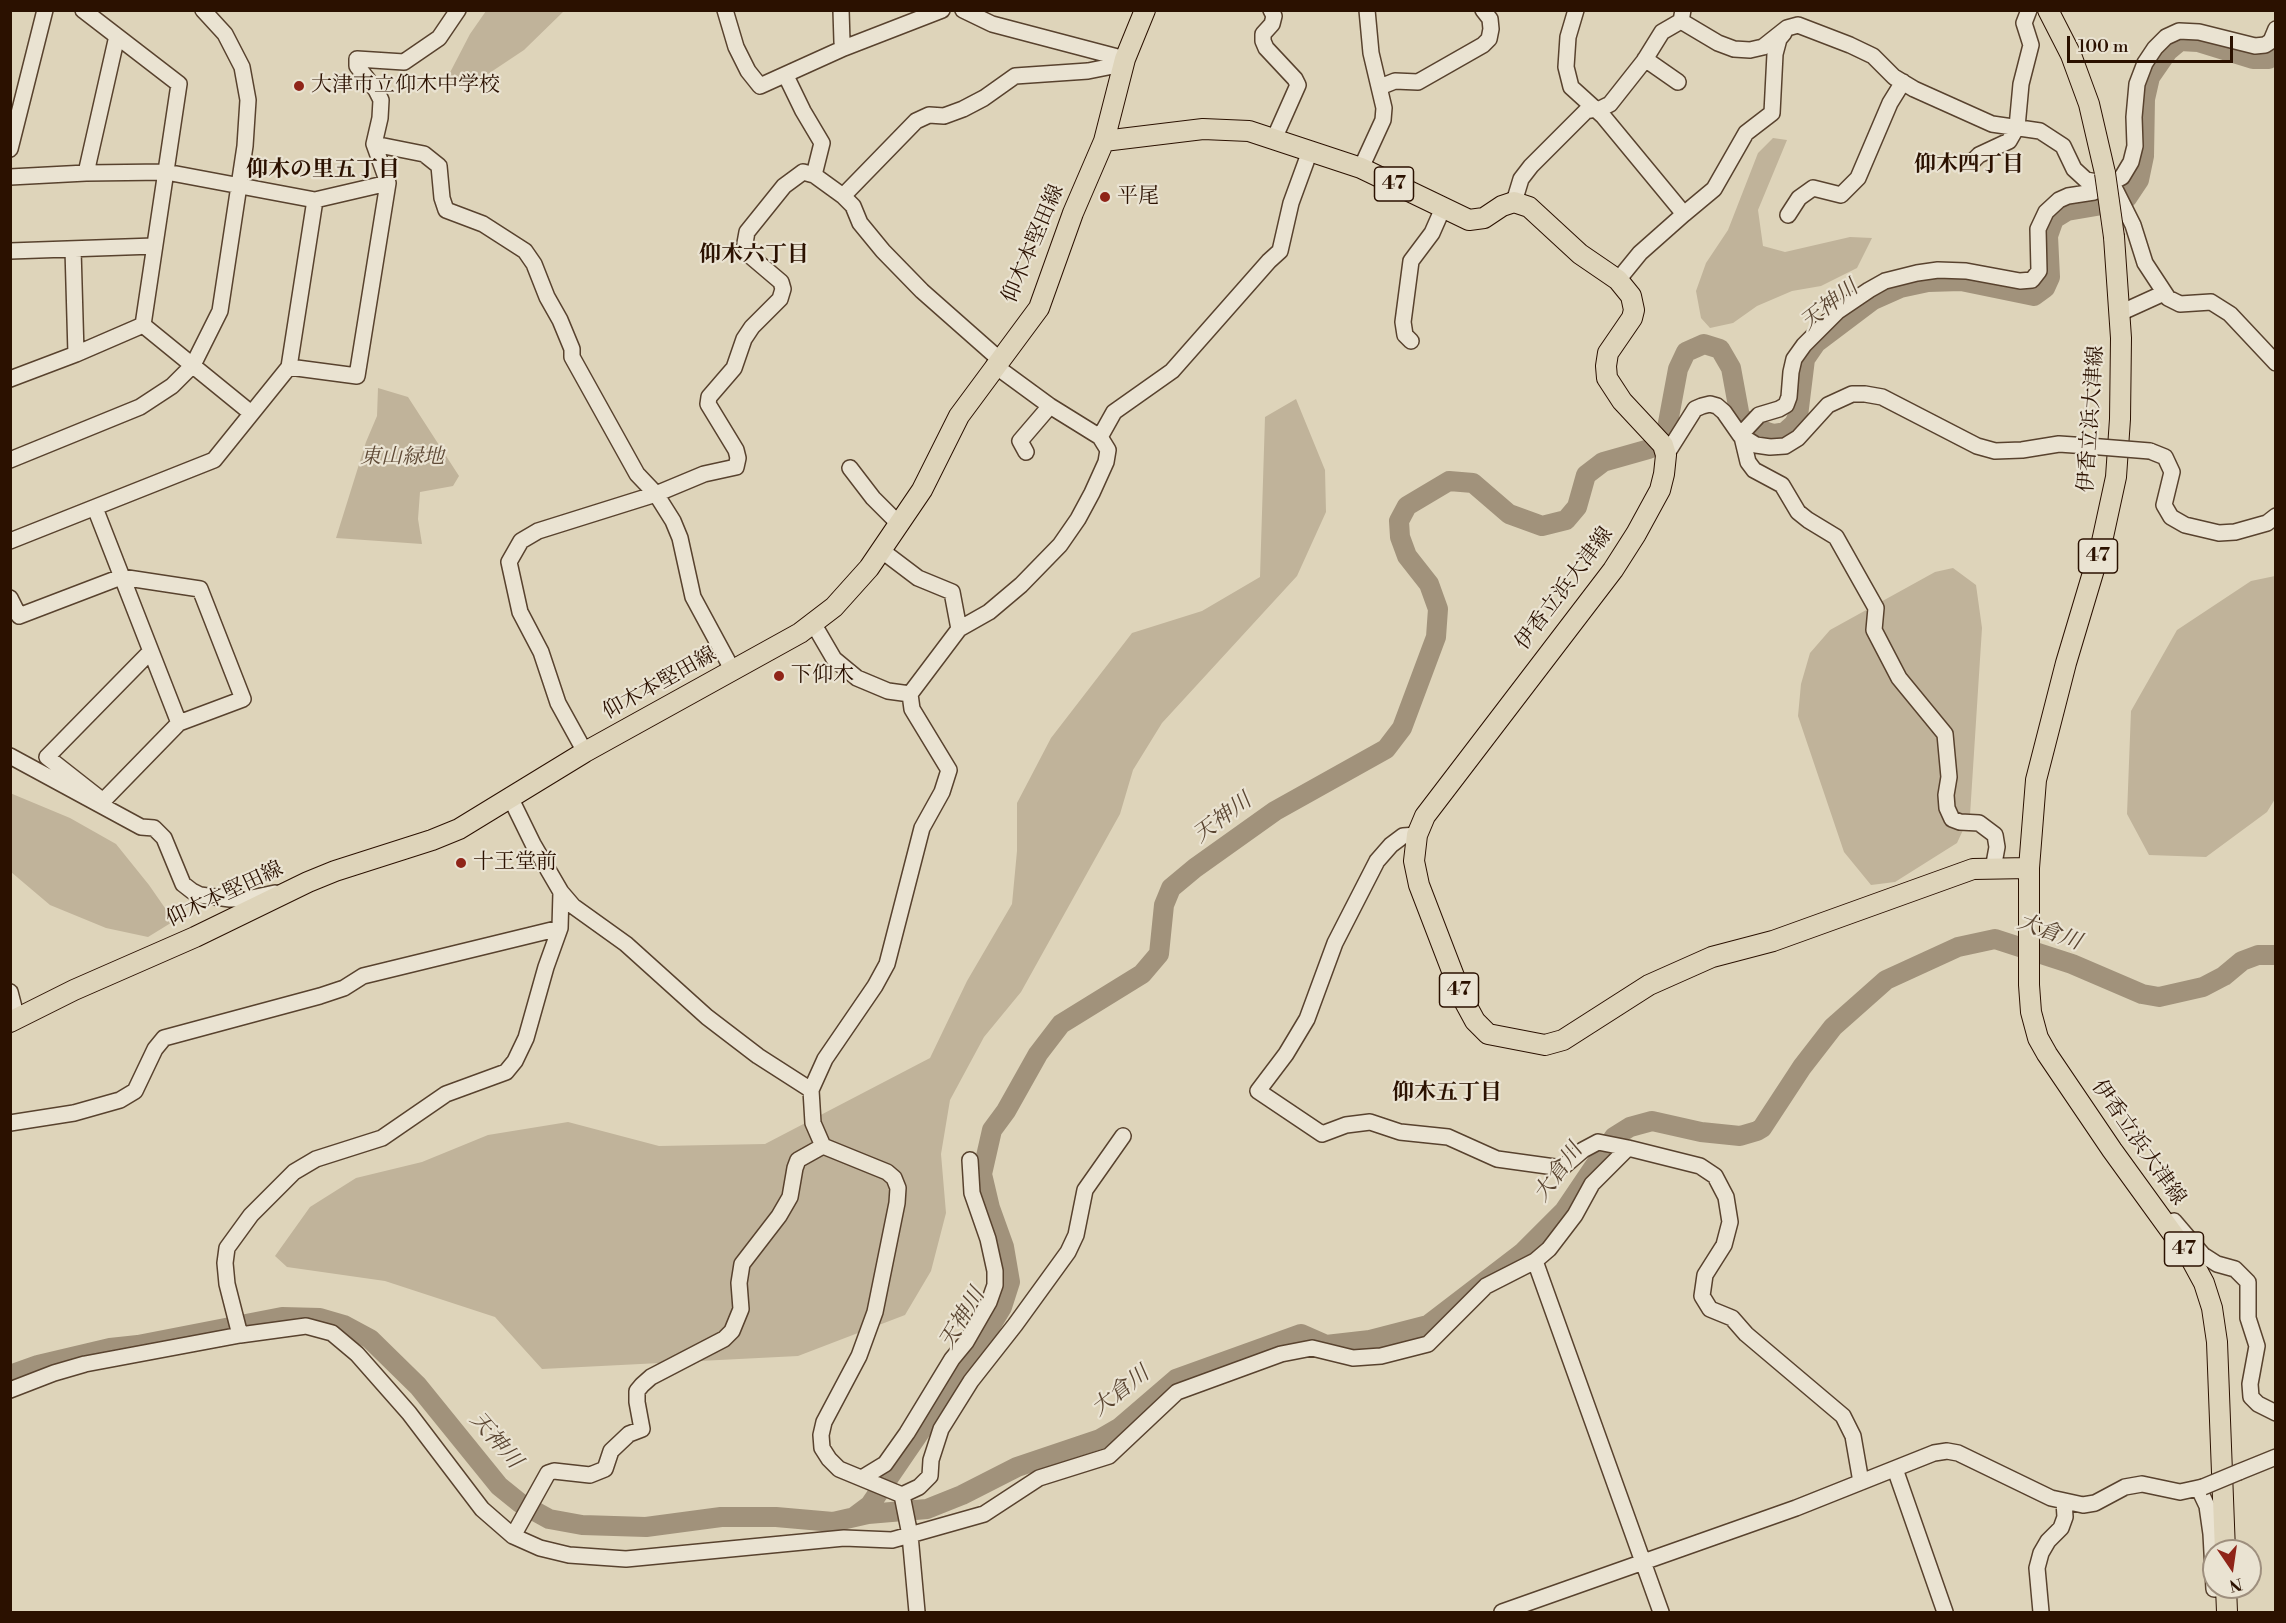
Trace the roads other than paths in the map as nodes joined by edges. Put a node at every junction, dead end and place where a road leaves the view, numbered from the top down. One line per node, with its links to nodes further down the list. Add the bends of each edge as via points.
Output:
1 (45, 10): 32 (street)
2 (83, 10): 19 (street)
3 (203, 10): 41 (street, via 225,34 242,67 248,100)
4 (458, 10): 31 (street, via 439,38 404,62 357,59 357,66 381,100)
5 (725, 10): 23 (street, via 736,47 760,86)
6 (841, 10): 20 (street)
7 (942, 10): 20 (street)
8 (1145, 10): 22 (main road)
9 (1271, 10): 29 (street, via 1272,24 1263,34 1263,41 1298,85)
10 (1367, 10): 26 (street, via 1371,53)
11 (1482, 10): 26 (street, via 1490,19 1491,29 1483,45 1418,82 1395,81)
12 (1576, 10): 27 (street, via 1568,37 1568,79)
13 (2029, 10): 28 (street, via 2024,23 2031,45 2021,84)
14 (2048, 10): 42 (main road, 伊香立浜大津線 / 47, via 2089,104)
15 (965, 11): 22 (street, via 992,24)
16 (1682, 16): 17 (street, via 1718,43 1734,49 1763,47); 21 (street, via 1662,33)
17 (1787, 28): 25 (street, via 1798,25 1850,45 1874,57); 47 (street, via 1775,54 1772,113 1746,133 1714,189)
18 (2276, 29): 42 (street, via 2265,45 2255,46 2199,32 2179,31 2166,37 2145,63 2137,84 2135,146 2131,162)
19 (117, 36): 36 (street, via 179,84); 37 (street)
20 (844, 48): 23 (street)
21 (1645, 59): 24 (street); 27 (street, via 1610,104)
22 (1124, 62): 30 (main road); 43 (street, via 1088,71 1015,76 963,109 916,121)
23 (786, 76): 38 (street, via 822,143)
24 (1678, 82)
25 (1903, 82): 28 (street, via 1992,124); 48 (street, via 1858,178 1841,195 1813,188 1799,198)
26 (1380, 87): 35 (street, via 1383,120)
27 (1594, 109): 45 (street, via 1577,120 1531,166 1521,179); 47 (street)
28 (2017, 127): 34 (street, via 2009,141); 42 (street, via 2040,130 2063,146 2074,169 2086,180)
29 (1274, 139): 30 (main road, 47, via 1249,130 1209,129); 33 (main road, 47)
30 (1104, 141): 58 (main road, 仰木本堅田線, via 1038,308)
31 (374, 144): 40 (street); 71 (street, via 424,154 439,166 446,210 483,224 525,251 538,269 572,357 637,474)
32 (10, 149)
33 (1310, 151): 35 (main road, 47); 66 (street, via 1291,203 1280,251 1172,370 1114,412)
34 (1971, 163)
35 (1361, 168): 46 (main road, 47)
36 (166, 172): 37 (street); 41 (street); 49 (street)
37 (86, 173): 39 (street)
38 (814, 175): 43 (street); 71 (street, via 803,172 784,186 747,232 748,254 774,274 783,289 780,299 748,333 734,368 709,397 708,404 736,450 736,467 704,474)
39 (10, 177)
40 (388, 183): 44 (street); 61 (street, via 357,376)
41 (239, 186): 44 (street); 60 (street, via 220,311)
42 (2113, 188): 53 (street, via 2133,225 2145,263); 54 (main road, 伊香立浜大津線 / 47, bridge); 65 (street, via 2067,196 2046,212 2038,229 2039,271 2032,280 1953,270 1927,271 1885,281 1858,297 1819,328 1794,359 1786,405 1760,415)
43 (843, 196): 58 (street, via 883,251)
44 (315, 200): 61 (street)
45 (1514, 202): 46 (main road, 47, via 1476,220); 52 (main road, via 1529,207 1580,254)
46 (1443, 207): 56 (street, via 1432,233 1412,261 1403,322 1405,335)
47 (1684, 214): 52 (street, via 1640,253)
48 (1788, 215)
49 (154, 246): 50 (street); 55 (street)
50 (73, 249): 51 (street); 57 (street)
51 (10, 251)
52 (1618, 280): 67 (main road, via 1631,296 1634,310 1608,353 1608,378 1622,401)
53 (2164, 293): 54 (street); 59 (street, via 2180,304 2211,302 2230,314)
54 (2120, 314): 89 (main road, 伊香立浜大津線 / 47, via 2116,477 2101,546 2036,780)
55 (142, 325): 57 (street); 60 (street)
56 (1411, 341)
57 (76, 354): 62 (street)
58 (997, 362): 63 (street); 74 (main road, 仰木本堅田線, via 958,416 922,490)
59 (2276, 363)
60 (193, 365): 64 (street); 69 (street, via 172,386 140,407)
61 (289, 367): 64 (street)
62 (10, 379)
63 (1050, 406): 66 (street); 68 (street, via 1020,441)
64 (251, 413): 72 (street, via 214,460)
65 (1744, 433): 67 (street, via 1717,406 1710,404 1695,409); 73 (street, bridge, via 1756,445 1785,446 1798,438 1828,405 1852,394 1865,394 1882,397 1977,446 1995,451 2059,444 2150,450 2165,457 2172,472 2164,505 2171,517 2185,525 2218,533 2235,532 2267,523); 90 (street, via 1748,462 1754,470 1782,484 1798,512 1836,537 1876,608 1874,630 1899,678 1945,734 1947,808 1952,819 1979,823 1995,835)
66 (1101, 437): 80 (street, via 1108,450 1106,462 1078,519 1060,545 989,612)
67 (1664, 450): 88 (main road, 伊香立浜大津線 / 47, via 1660,490 1619,561 1425,816)
68 (1026, 452)
69 (10, 460)
70 (850, 468): 74 (street)
71 (656, 494): 82 (street, via 680,538 693,597); 85 (street, via 538,531 521,541 509,562 520,612 541,652 558,703)
72 (94, 508): 75 (street); 77 (street)
73 (2276, 516)
74 (899, 524): 76 (main road, 仰木本堅田線)
75 (10, 541)
76 (881, 550): 79 (main road, 仰木本堅田線, via 834,607); 80 (street, via 918,578 951,592)
77 (121, 577): 78 (street, via 19,616); 81 (street); 84 (street, via 200,589 243,699)
78 (10, 598)
79 (813, 623): 82 (main road, 仰木本堅田線); 83 (street, via 834,659 857,678 888,691)
80 (959, 629): 83 (street)
81 (150, 652): 84 (street); 84 (street, via 47,757 103,801)
82 (734, 672): 85 (main road, 仰木本堅田線)
83 (910, 694): 96 (street, via 912,709 949,770 922,828 887,964 825,1059)
84 (179, 723)
85 (585, 752): 87 (main road, 仰木本堅田線)
86 (10, 756): 91 (street, via 141,827 154,828 164,838 183,884 192,891 231,899)
87 (510, 797): 91 (main road, 仰木本堅田線, via 459,829); 92 (street)
88 (1417, 835): 90 (main road, 伊香立浜大津線 / 47, via 1414,861 1419,885 1475,1021 1488,1034 1545,1045 1563,1040 1649,985 1712,957 1796,933 1973,869); 100 (street, via 1403,836 1377,861 1335,943 1307,1019 1258,1091 1322,1134 1370,1122 1400,1132 1448,1137 1497,1159 1562,1168 1598,1142)
89 (2029, 868): 90 (main road, 伊香立浜大津線 / 47); 102 (main road, 伊香立浜大津線 / 47, via 2029,985 2038,1038)
90 (1993, 869)
91 (292, 889): 95 (main road, 仰木本堅田線)
92 (561, 892): 93 (street); 96 (street, via 707,1017)
93 (560, 928): 97 (street, via 363,976 336,991 164,1038 135,1091 120,1101); 104 (street, via 526,1038 506,1072 446,1094 382,1138 316,1160 294,1172 251,1215 227,1248 225,1263 226,1284)
94 (10, 992): 95 (street)
95 (14, 1020)
96 (812, 1090): 99 (street, via 813,1123)
97 (10, 1123)
98 (1123, 1136): 112 (street, via 1085,1190 1076,1235 1068,1252 971,1381 941,1429 930,1476)
99 (823, 1146): 109 (street, via 887,1172 898,1188 875,1312 859,1356 821,1435 822,1448 839,1469); 115 (street, via 798,1161 789,1197 779,1216 742,1264 741,1309 732,1331 642,1385 637,1391 642,1429 629,1434 611,1451 604,1469 590,1475 548,1473)
100 (1628, 1148): 103 (street, via 1592,1184 1561,1236); 110 (street, via 1700,1166 1715,1176 1726,1197 1730,1222 1724,1245 1705,1275 1702,1296 1710,1309 1732,1318 1843,1416 1853,1436)
101 (970, 1160): 109 (street, via 972,1193 988,1239 995,1285 966,1342 907,1433 885,1464)
102 (2165, 1222): 106 (street, via 2174,1221 2203,1255 2235,1269 2248,1282 2248,1318 2257,1346 2251,1397); 117 (main road, 伊香立浜大津線 / 47, via 2191,1258 2212,1308 2217,1342)
103 (1535, 1261): 114 (street, via 1486,1286 1428,1344 1381,1356 1353,1358 1311,1348 1281,1354 1177,1392 1109,1456 1039,1478 984,1514); 118 (street)
104 (240, 1335): 105 (street, via 85,1364); 115 (street, via 306,1326 332,1333 357,1354 409,1413 483,1509)
105 (10, 1390)
106 (2276, 1413)
107 (2276, 1457): 111 (street, bridge)
108 (1894, 1469): 110 (street); 113 (street, via 1934,1453 1958,1453 2020,1485); 122 (street)
109 (867, 1480): 112 (street)
110 (1861, 1482): 118 (street)
111 (2201, 1488): 113 (street, via 2180,1492 2142,1484 2125,1487 2095,1503); 116 (street)
112 (901, 1497): 114 (street)
113 (2064, 1501): 123 (street, via 2061,1528 2041,1552 2037,1568)
114 (910, 1534): 115 (street, via 892,1540 844,1538 626,1559 569,1555); 119 (street)
115 (513, 1536)
116 (2211, 1539)
117 (2225, 1539)
118 (1643, 1562): 120 (street); 121 (street)
119 (916, 1612)
120 (1502, 1612)
121 (1661, 1612)
122 (1945, 1612)
123 (2041, 1612)

